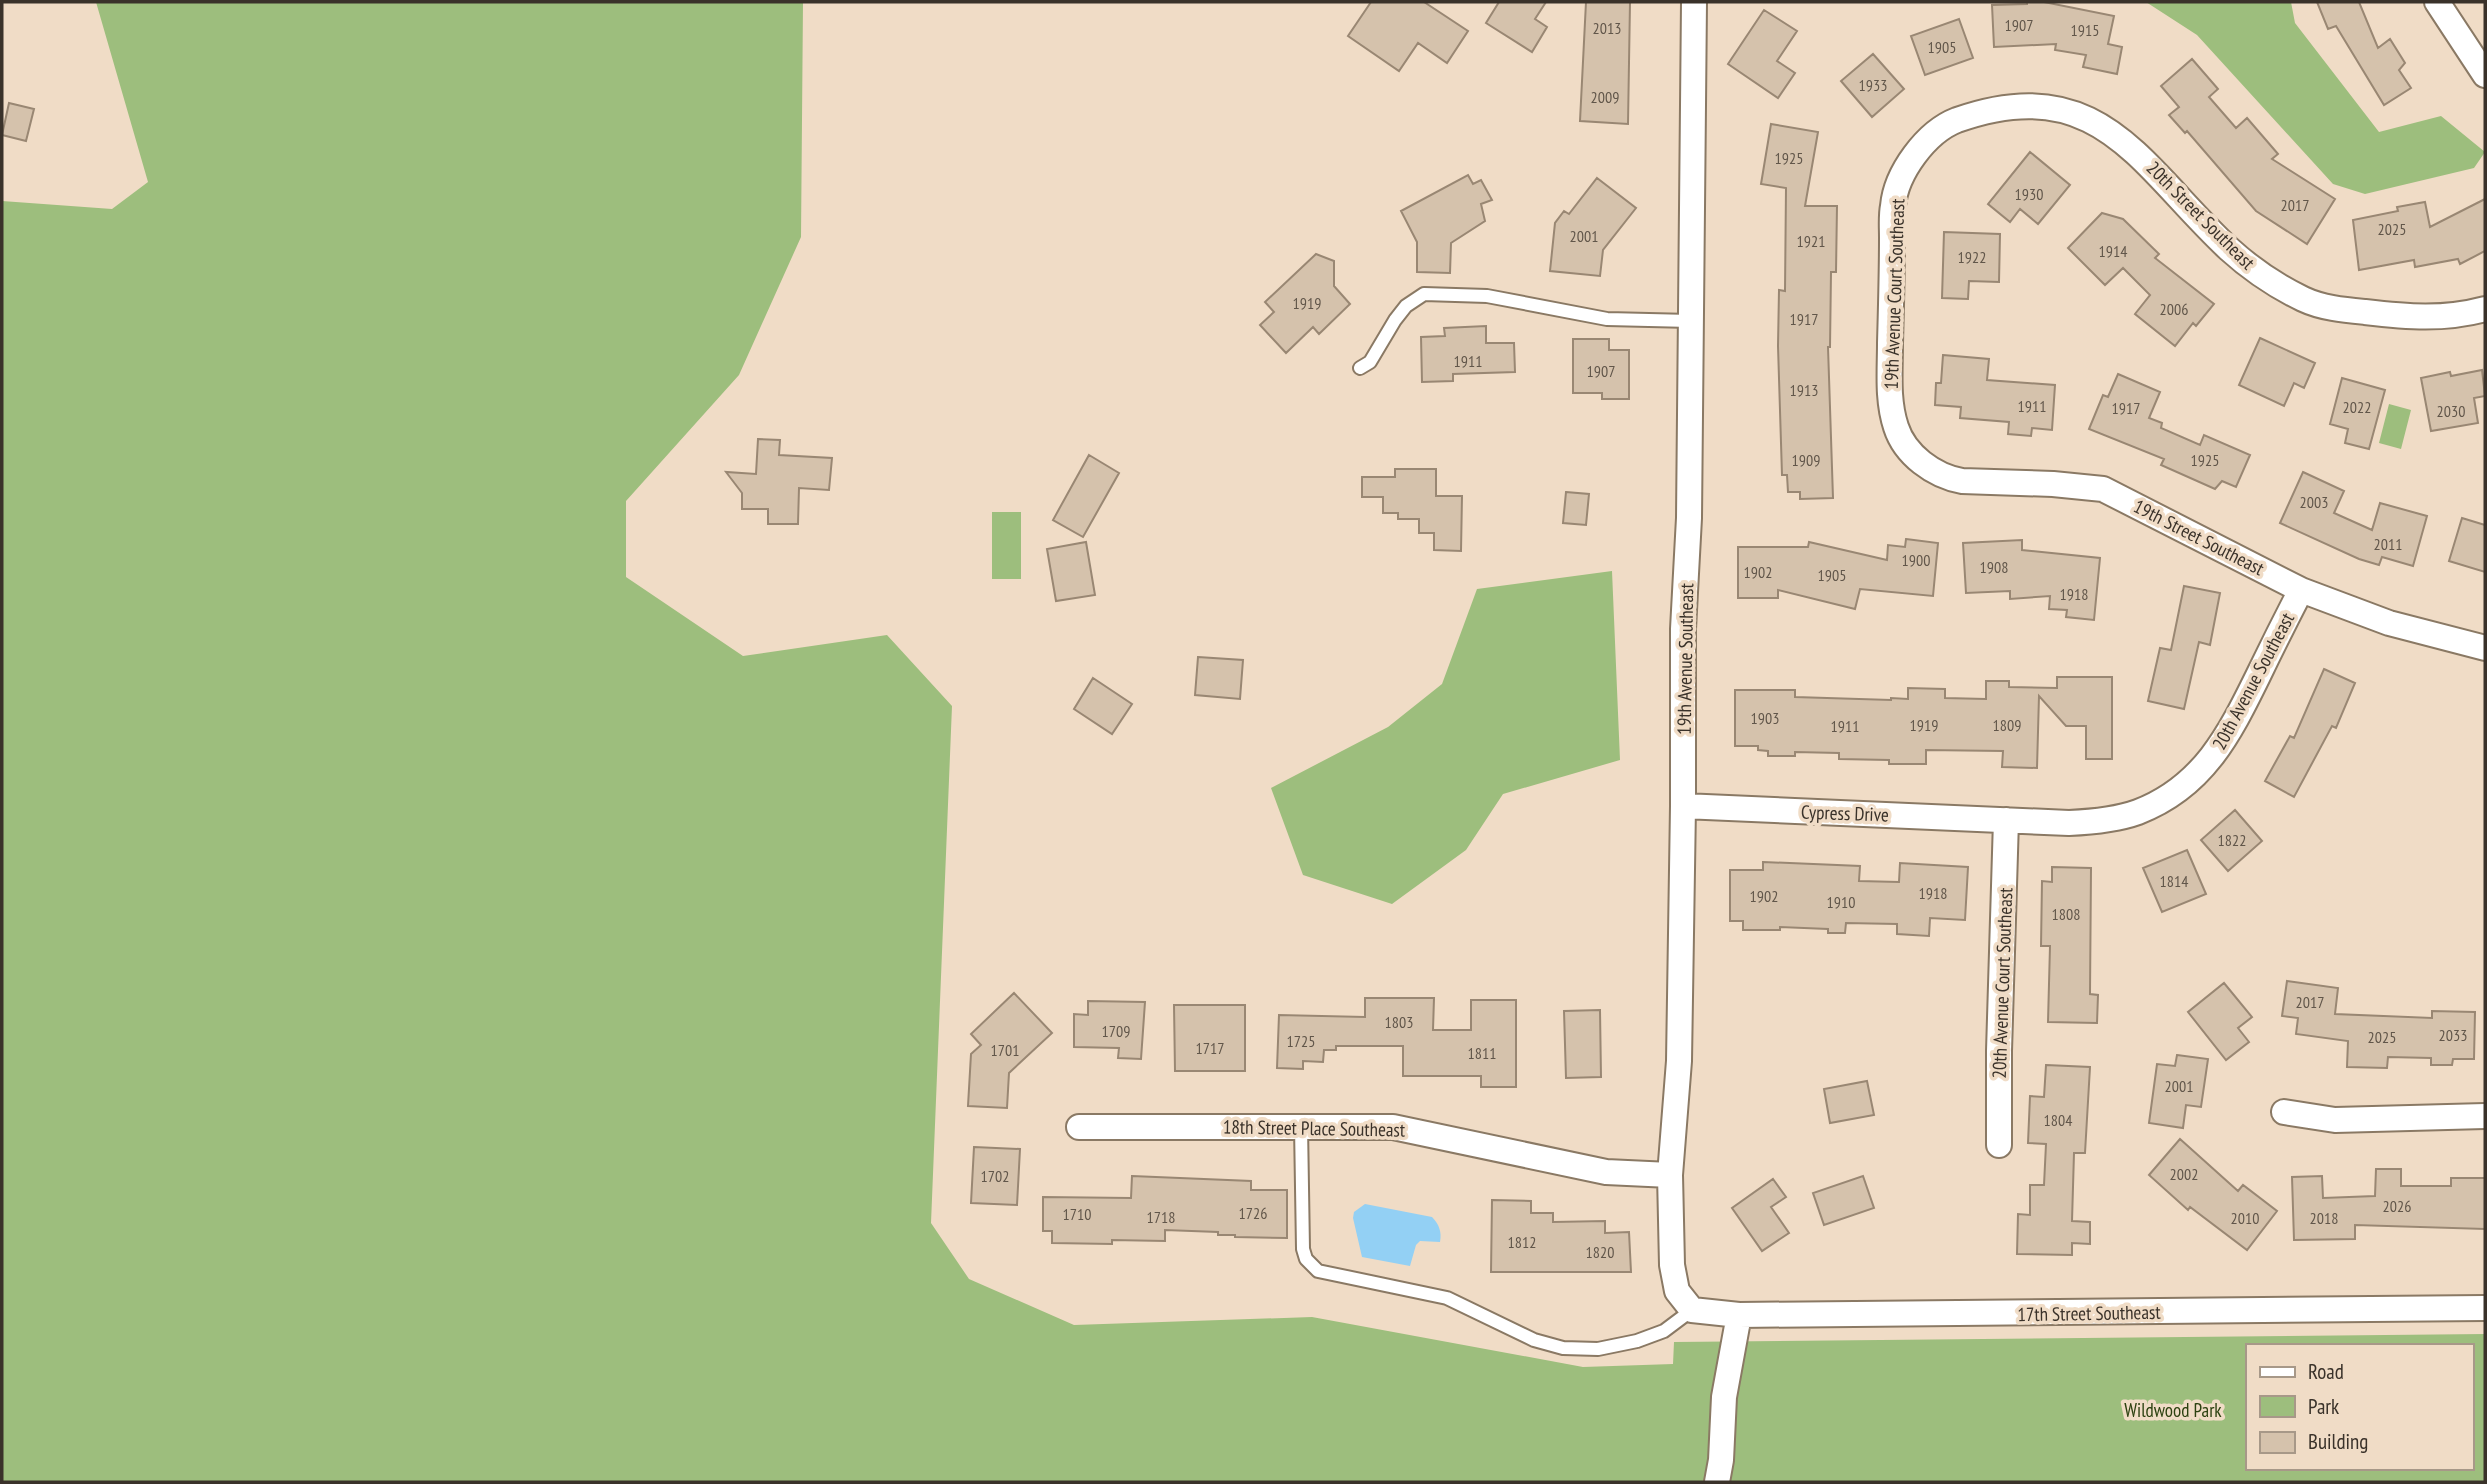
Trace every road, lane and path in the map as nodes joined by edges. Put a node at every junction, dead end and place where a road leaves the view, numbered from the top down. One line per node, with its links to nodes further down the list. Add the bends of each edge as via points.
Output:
1 (1694, 2): 6 (street, 19th Avenue Southeast)
2 (2437, 2): 3 (street)
3 (2485, 75)
4 (1929, 140): 5 (street, 20th Street Southeast, via 1950,123 1995,109 2066,110 2111,131 2250,267 2306,301 2415,318); 8 (street, 19th Avenue Court Southeast, via 1907,167 1893,205 1890,393 1895,427)
5 (2485, 309)
6 (1691, 321): 7 (lane, via 1607,319 1488,296 1424,294 1406,306 1370,362); 11 (street, 19th Avenue Southeast)
7 (1360, 368)
8 (1911, 452): 9 (street, 19th Street Southeast, via 1933,471 1955,480 2103,489)
9 (2301, 590): 10 (street, 19th Street Southeast, via 2389,623); 12 (street, 20th Avenue Southeast, via 2219,750 2167,799 2137,812 2095,821)
10 (2485, 648)
11 (1683, 806): 12 (street, Cypress Drive); 18 (street, 19th Avenue Southeast, via 1679,1061)
12 (2006, 820): 17 (street, 20th Avenue Court Southeast)
13 (2284, 1112): 14 (street, via 2335,1120)
14 (2485, 1116)
15 (1301, 1126): 16 (street, 18th Street Place Southeast); 18 (street, 18th Street Place Southeast, via 1393,1127 1606,1172); 20 (lane, via 1303,1249 1318,1271 1447,1298 1534,1340 1563,1348 1598,1349 1637,1341 1664,1331)
16 (1079, 1127)
17 (1999, 1145)
18 (1670, 1175): 20 (street, 19th Avenue Southeast, via 1672,1265 1677,1291)
19 (2485, 1308): 21 (street, 17th Street Southeast)
20 (1692, 1310): 21 (street, 17th Street Southeast)
21 (1739, 1315): 22 (street, via 1724,1397)
22 (1717, 1482)

